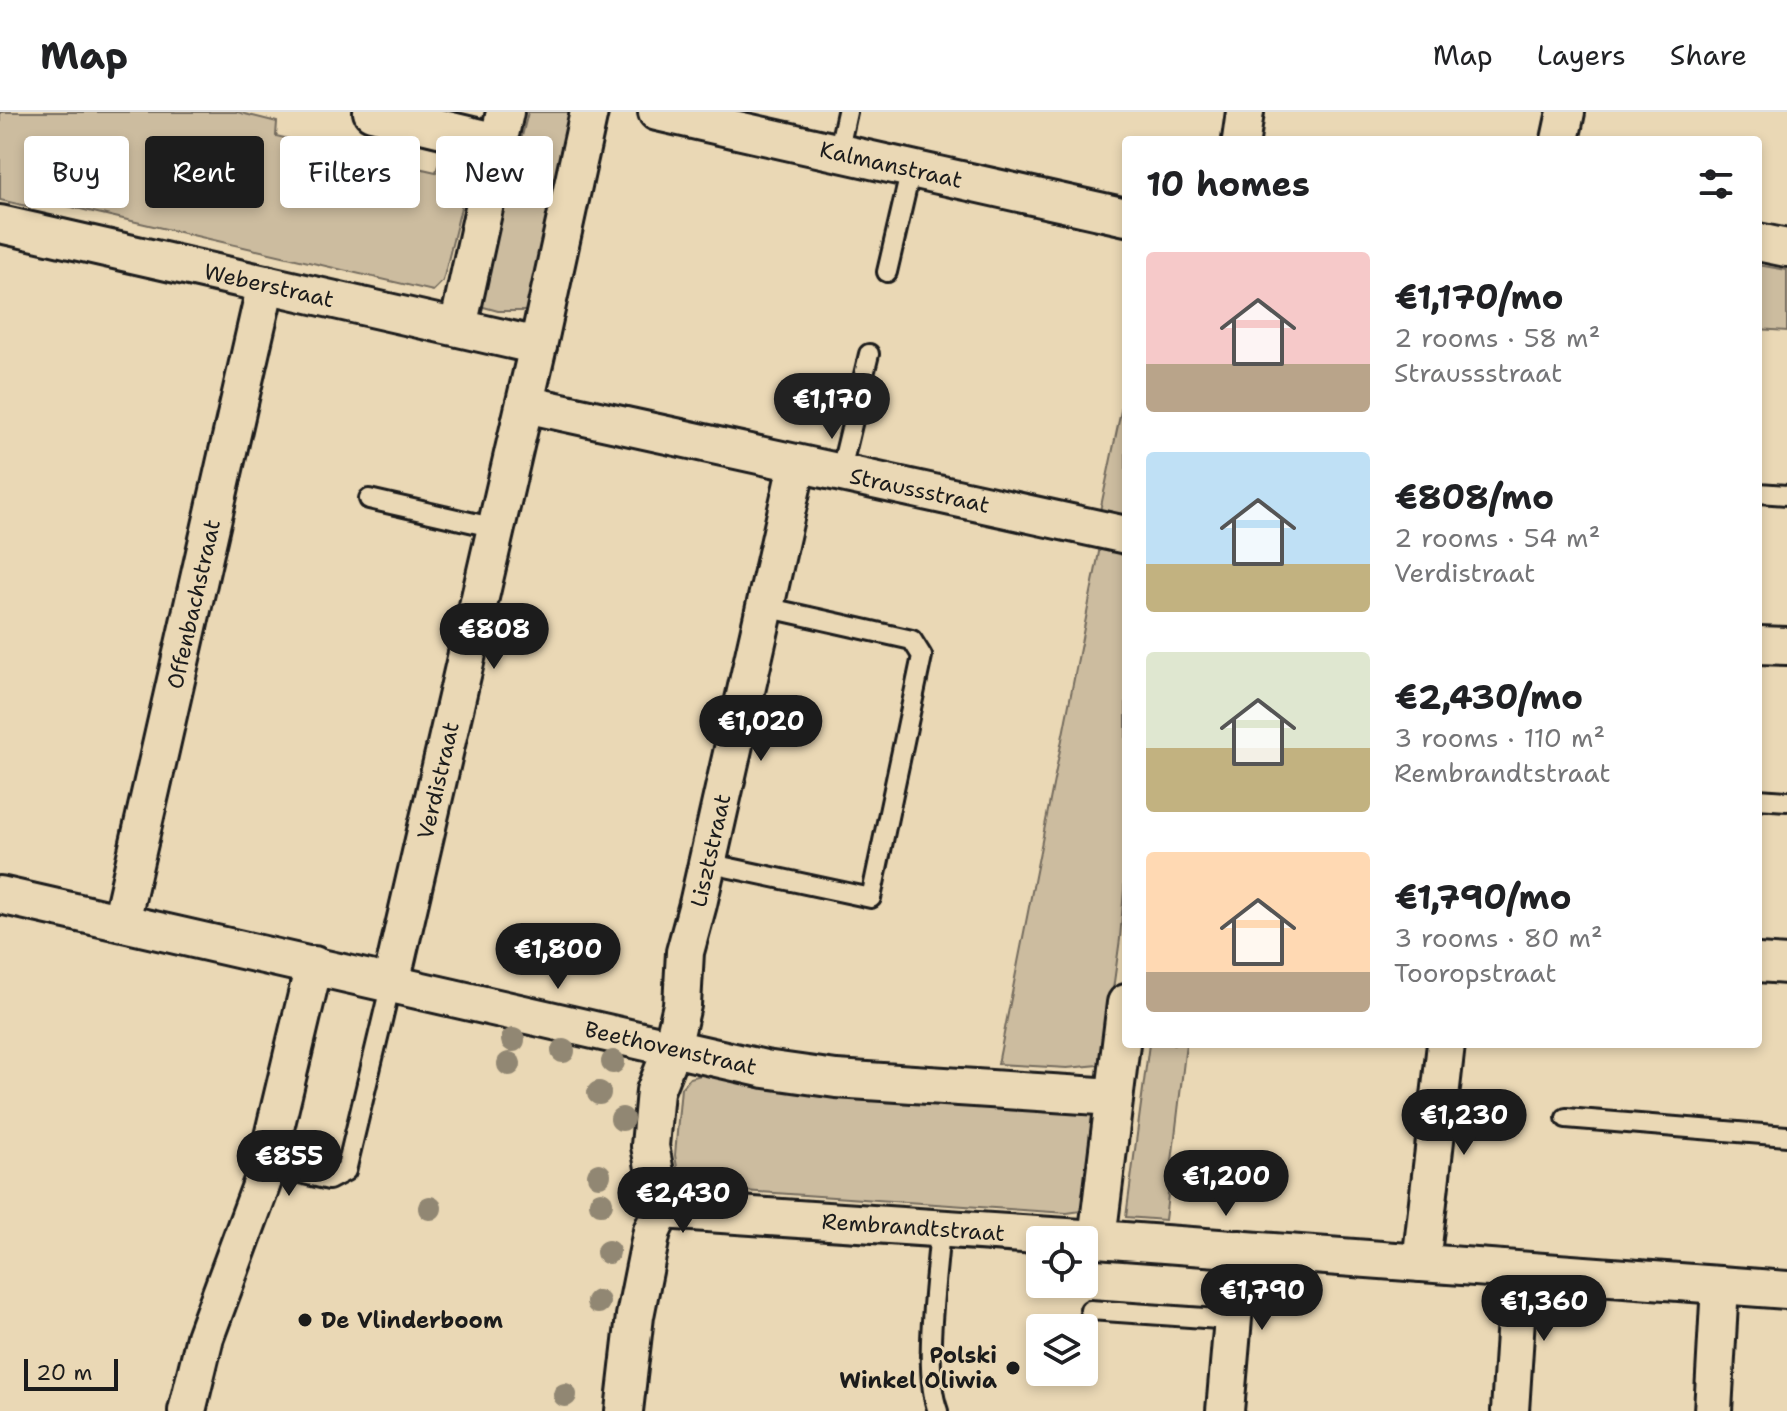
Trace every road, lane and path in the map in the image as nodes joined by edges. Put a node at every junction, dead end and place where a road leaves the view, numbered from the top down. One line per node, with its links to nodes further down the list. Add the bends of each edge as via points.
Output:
1 (372, 112): 7 (street)
2 (589, 112): 19 (street, Verdistraat)
3 (657, 112): 10 (street, Kalmanstraat)
4 (847, 112): 10 (lane)
5 (1245, 112): 8 (street)
6 (1566, 112): 9 (street)
7 (501, 127): 18 (street)
8 (1242, 136)
9 (1561, 136)
10 (838, 153): 11 (street, Kalmanstraat)
11 (911, 169): 12 (street, Kalmanstraat); 16 (lane)
12 (1122, 216)
13 (0, 224): 17 (street, Weberstraat)
14 (1762, 243): 15 (street)
15 (1787, 248)
16 (887, 272)
17 (266, 284): 18 (street, Weberstraat); 36 (street, Offenbachstraat)
18 (458, 327): 19 (street, Weberstraat)
19 (538, 346): 21 (street, Verdistraat)
20 (869, 354): 23 (lane)
21 (525, 404): 22 (street, Straussstraat); 27 (street, Verdistraat)
22 (797, 465): 23 (street, Straussstraat); 29 (street, Lisztstraat)
23 (840, 474): 28 (street, Straussstraat)
24 (1762, 493): 25 (lane)
25 (1787, 495)
26 (369, 499): 27 (lane)
27 (496, 528): 40 (street, Verdistraat)
28 (1122, 534)
29 (765, 607): 34 (street, Lisztstraat); 34 (lane, via 912,640 922,656 871,898)
30 (1762, 645): 31 (street)
31 (1787, 646)
32 (1762, 799): 33 (lane)
33 (1787, 801)
34 (707, 863): 42 (street, Lisztstraat, via 685,952 682,1005)
35 (0, 895): 36 (street, Beethovenstraat)
36 (121, 922): 38 (street, Beethovenstraat)
37 (1762, 963): 39 (street)
38 (314, 965): 40 (street, Beethovenstraat); 47 (street)
39 (1787, 965)
40 (391, 983): 42 (street, Beethovenstraat); 47 (lane, via 346,1171 329,1180)
41 (1122, 1034): 44 (street)
42 (672, 1048): 44 (street, Beethovenstraat, via 836,1079); 48 (street, Lisztstraat, via 655,1091 650,1146)
43 (1446, 1048): 54 (street)
44 (1114, 1097): 50 (street)
45 (1566, 1118): 46 (lane)
46 (1787, 1136)
47 (267, 1165): 60 (street, via 205,1337)
48 (662, 1210): 49 (street, Rembrandtstraat); 61 (street, via 652,1231 635,1316)
49 (940, 1228): 51 (street, Rembrandtstraat); 62 (lane, via 932,1343 932,1395)
50 (1098, 1231)
51 (1026, 1234)
52 (1098, 1239): 53 (street, Rembrandtstraat)
53 (1239, 1249): 54 (street, Rembrandtstraat); 59 (street)
54 (1421, 1263): 55 (street, Rembrandtstraat)
55 (1519, 1271): 56 (street, Rembrandtstraat); 64 (street)
56 (1720, 1285): 57 (street, Rembrandtstraat); 65 (street)
57 (1787, 1290)
58 (1090, 1310): 59 (lane)
59 (1233, 1320): 63 (street)
60 (187, 1411)
61 (624, 1411)
62 (938, 1411)
63 (1225, 1411)
64 (1510, 1411)
65 (1713, 1411)

